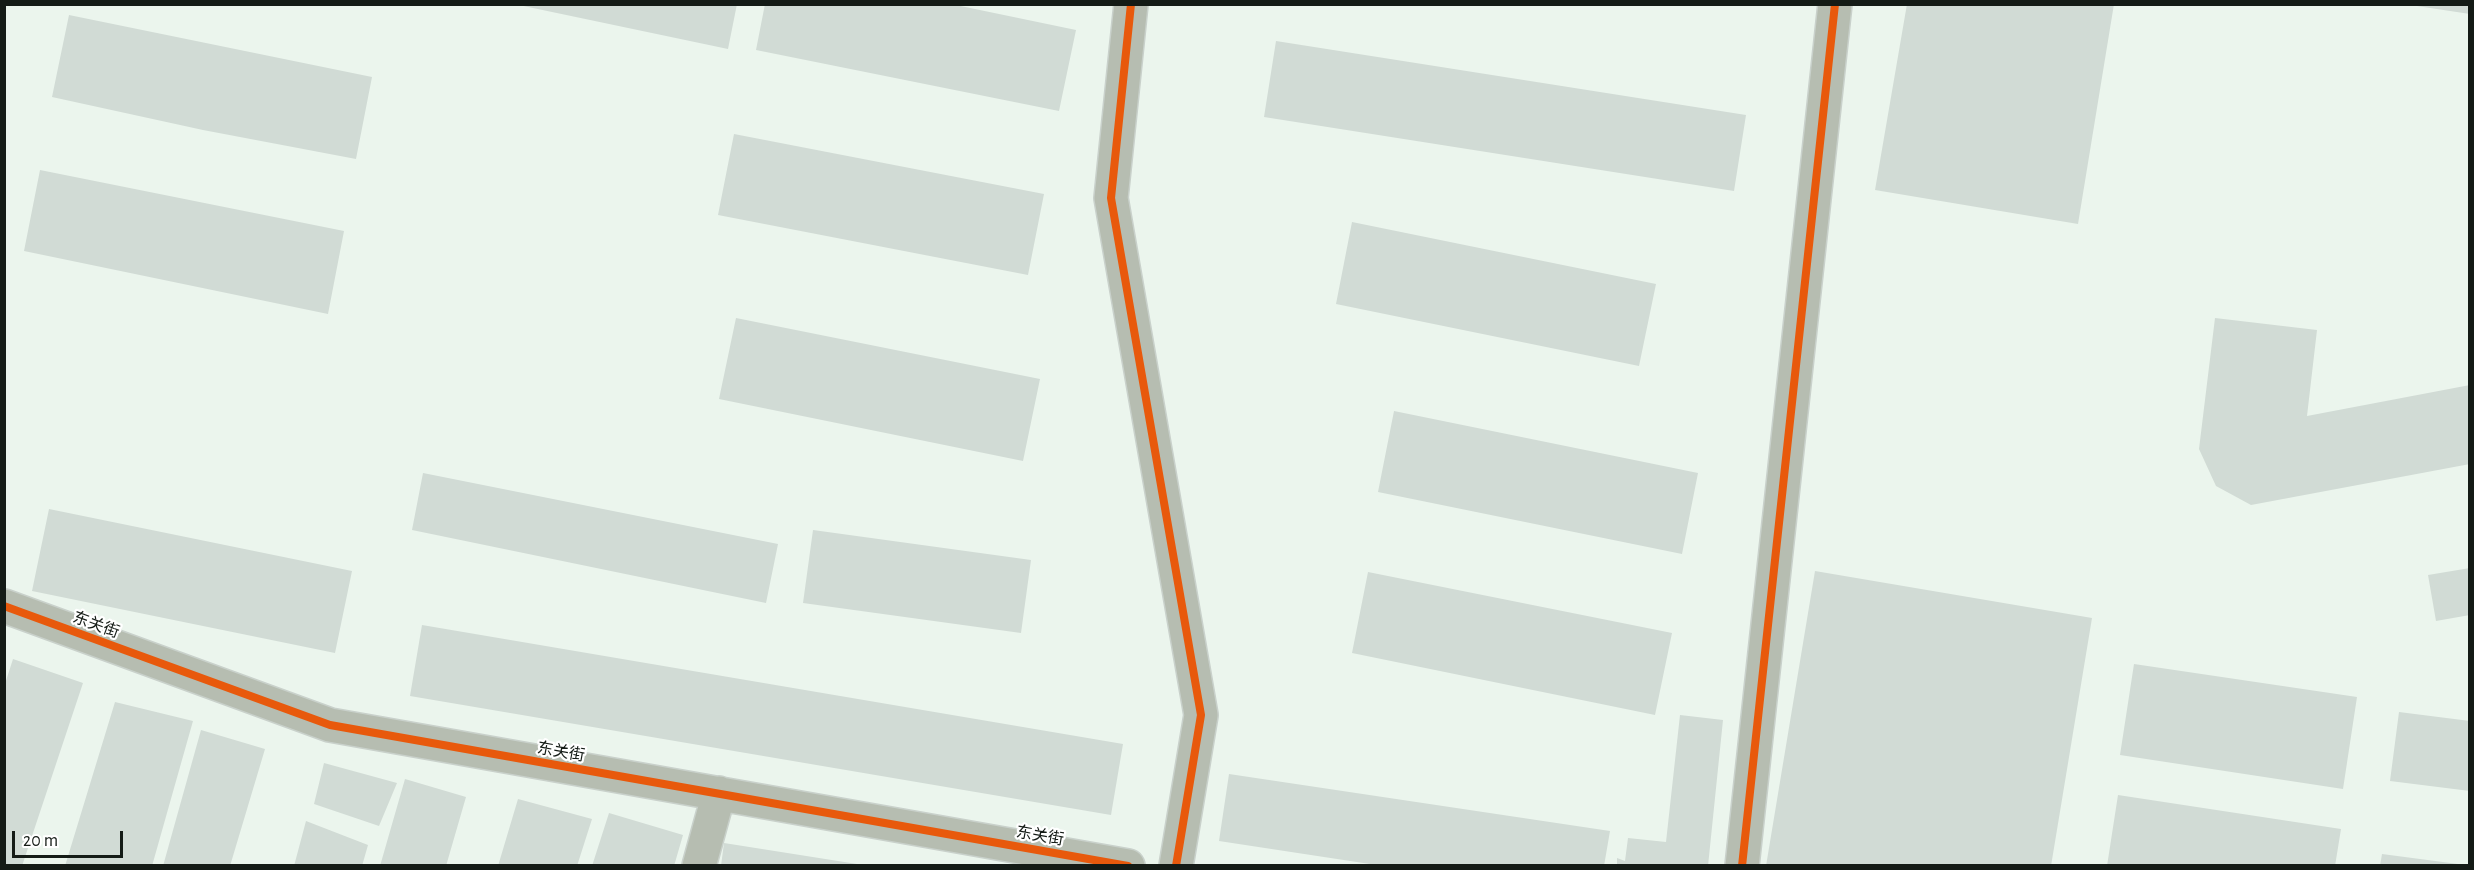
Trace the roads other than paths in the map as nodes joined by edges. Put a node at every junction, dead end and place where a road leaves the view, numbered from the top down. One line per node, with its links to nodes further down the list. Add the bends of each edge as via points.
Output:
1 (1131, 4): 7 (street, via 1111,198 1201,715)
2 (1835, 4): 8 (street)
3 (4, 606): 4 (street, 东关街, via 330,725)
4 (719, 793): 5 (street); 6 (street, 东关街)
5 (699, 866)
6 (1128, 866)
7 (1176, 866)
8 (1742, 866)

